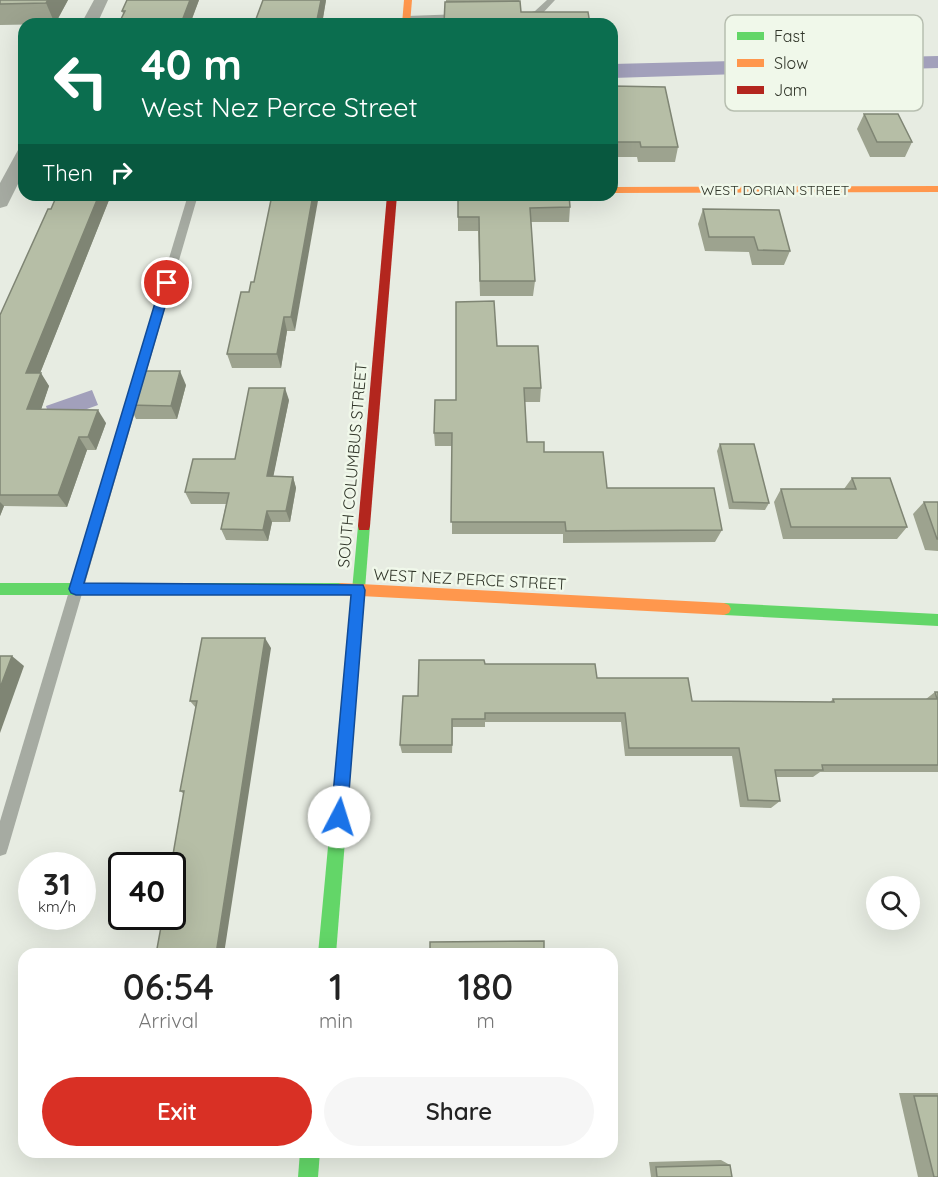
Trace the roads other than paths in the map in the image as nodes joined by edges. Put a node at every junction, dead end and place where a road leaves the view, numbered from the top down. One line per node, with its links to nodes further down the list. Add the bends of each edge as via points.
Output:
1 (101, 0): 6 (street)
2 (408, 0): 7 (street)
3 (551, 0): 5 (lane, via 538,13)
4 (469, 16): 8 (lane)
5 (510, 16)
6 (92, 18)
7 (407, 18)
8 (444, 18)
9 (18, 159): 10 (street)
10 (0, 161)
11 (18, 168): 16 (street)
12 (938, 189): 13 (street, WEST DORIAN STREET)
13 (618, 190)
14 (191, 201): 18 (lane)
15 (391, 201): 19 (street, SOUTH COLUMBUS STREET)
16 (0, 202)
17 (0, 589): 18 (street, WEST NEZ PERCE STREET)
18 (76, 589): 19 (street, WEST NEZ PERCE STREET); 21 (lane)
19 (358, 590): 20 (street, WEST NEZ PERCE STREET); 22 (street, SOUTH COLUMBUS STREET)
20 (938, 621)
21 (0, 848)
22 (328, 948)
23 (310, 1158): 24 (street)
24 (308, 1177)

